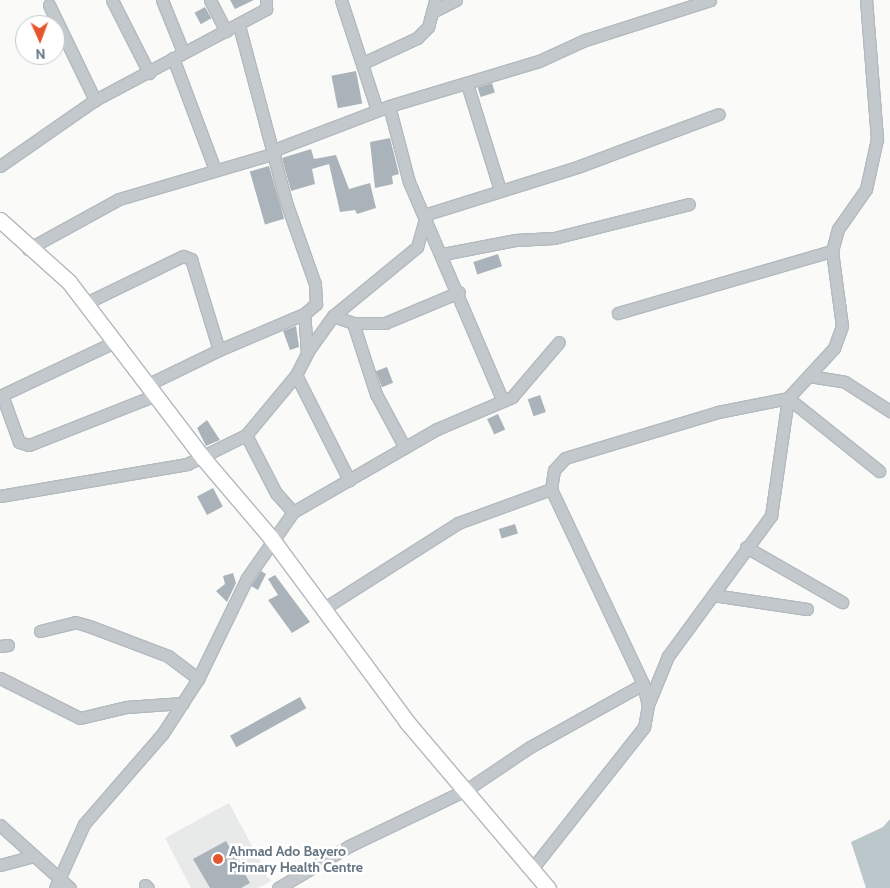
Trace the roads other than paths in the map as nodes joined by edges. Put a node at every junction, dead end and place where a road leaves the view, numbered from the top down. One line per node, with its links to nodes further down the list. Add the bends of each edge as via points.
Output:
1 (112, 0): 15 (street)
2 (162, 0): 13 (street)
3 (210, 0): 12 (street)
4 (267, 0): 11 (street, via 266,8)
5 (341, 0): 14 (street)
6 (456, 0): 10 (street)
7 (710, 0): 16 (street)
8 (866, 0): 29 (street, via 877,139 875,163 866,189 838,229)
9 (50, 5): 17 (street)
10 (434, 6): 14 (street, via 428,27 417,38)
11 (239, 25): 12 (street); 21 (street)
12 (226, 31): 13 (street)
13 (178, 55): 15 (street); 23 (street)
14 (363, 63): 19 (street)
15 (149, 74): 17 (street)
16 (467, 84): 18 (street); 24 (street)
17 (96, 100): 22 (street)
18 (389, 106): 19 (street); 26 (street, via 409,182)
19 (376, 107): 21 (street)
20 (719, 114): 24 (street)
21 (275, 152): 23 (street); 34 (street, via 288,211 315,284 316,304)
22 (0, 166)
23 (215, 170): 28 (street, via 119,200)
24 (500, 190): 26 (street)
25 (689, 204): 30 (street, via 554,238 515,240)
26 (424, 215): 30 (street); 35 (street, via 424,235 417,247)
27 (0, 220): 28 (street)
28 (28, 249): 32 (street, via 69,282)
29 (832, 251): 33 (street); 42 (street, via 842,326 834,348)
30 (443, 254): 31 (street)
31 (459, 292): 36 (street, via 402,319); 46 (street)
32 (86, 303): 37 (street); 39 (street, via 183,256 191,259)
33 (618, 313)
34 (304, 314): 39 (street); 40 (street)
35 (333, 316): 36 (street); 40 (street)
36 (353, 323): 49 (street, via 376,394)
37 (114, 342): 43 (street); 44 (street)
38 (559, 342): 46 (street, via 512,397)
39 (219, 350): 43 (street)
40 (307, 353): 41 (street)
41 (296, 375): 48 (street); 52 (street)
42 (809, 376): 45 (street); 47 (street, via 845,382)
43 (152, 389): 44 (street, via 29,445 20,442); 50 (street)
44 (1, 395)
45 (788, 398): 51 (street); 53 (street, via 718,412 565,458 554,470); 57 (street, via 775,502 771,516)
46 (503, 401): 49 (street)
47 (890, 411)
48 (246, 435): 50 (street); 55 (street, via 276,493)
49 (405, 448): 52 (street)
50 (203, 458): 54 (street, via 151,474 87,485 25,488); 56 (street)
51 (879, 471)
52 (349, 480): 55 (street)
53 (551, 489): 60 (street, via 458,523); 65 (street)
54 (0, 496)
55 (292, 512): 56 (street)
56 (271, 538): 60 (street); 64 (street)
57 (746, 547): 58 (street); 59 (street)
58 (713, 595): 61 (street); 67 (street, via 668,656)
59 (842, 602)
60 (323, 609): 68 (street, via 407,722)
61 (807, 609)
62 (40, 631): 64 (street, via 74,622 89,626 168,656)
63 (0, 678): 66 (street, via 80,718 126,707)
64 (198, 679): 66 (street)
65 (643, 684): 67 (street); 68 (street, via 530,747)
66 (182, 703): 73 (street, via 163,733 84,824)
67 (648, 705): 72 (street, via 644,727)
68 (466, 790): 72 (street); 75 (street, via 349,846)
69 (0, 825): 70 (street)
70 (34, 856): 71 (street); 73 (street)
71 (0, 864)
72 (532, 869): 76 (street)
73 (56, 884): 74 (street)
74 (70, 888)
75 (278, 888)
76 (548, 888)

